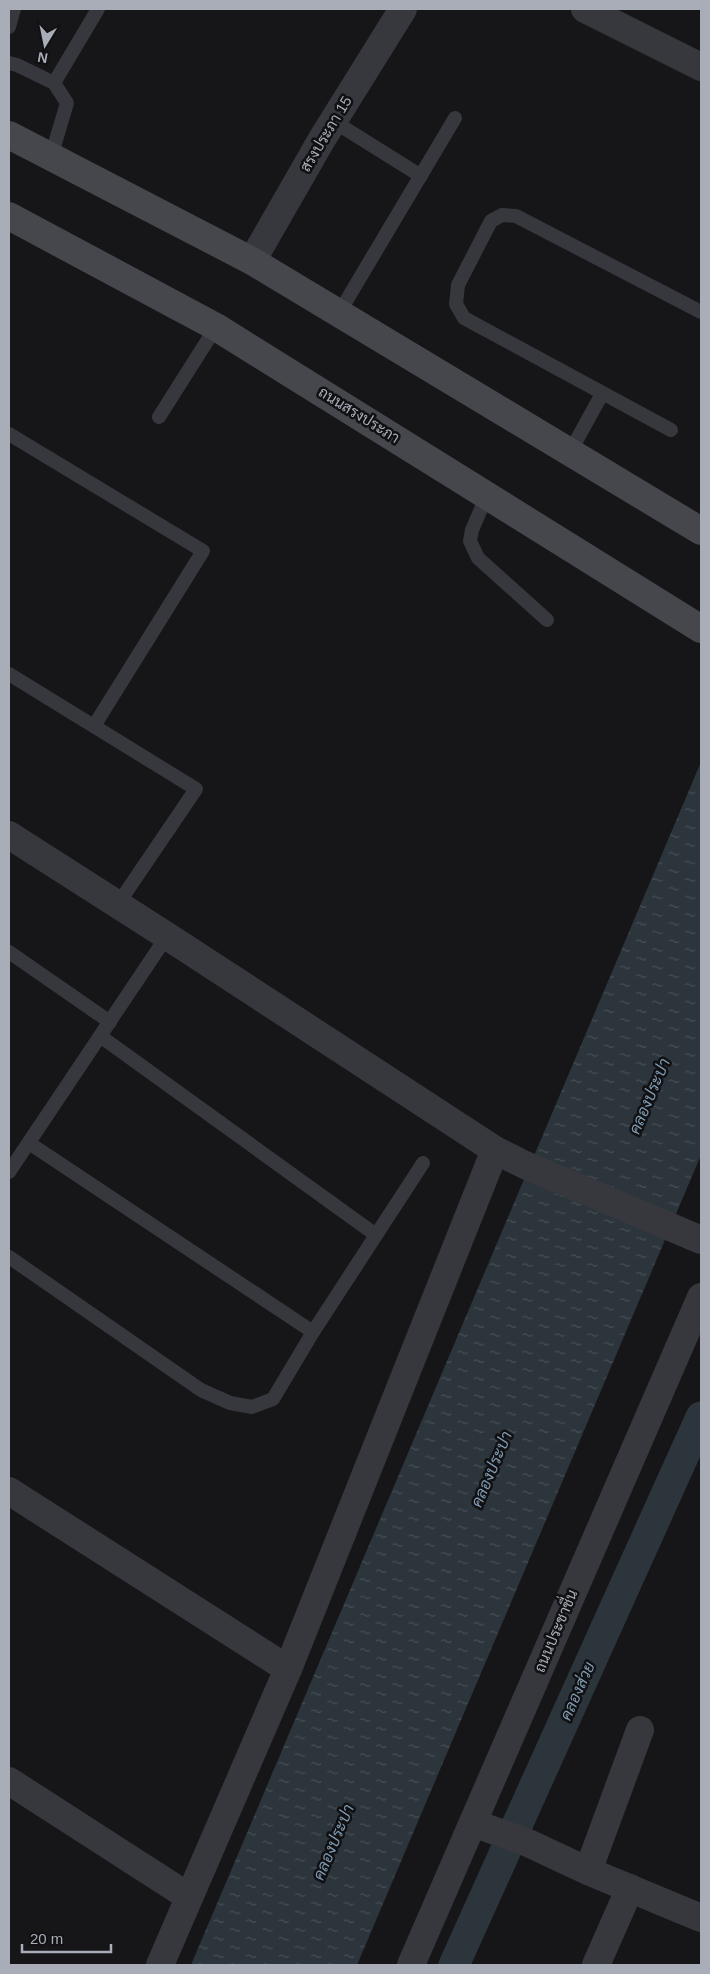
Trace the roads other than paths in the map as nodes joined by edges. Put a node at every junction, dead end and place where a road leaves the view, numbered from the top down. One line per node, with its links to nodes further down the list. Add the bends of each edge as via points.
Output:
1 (14, 9): 5 (lane)
2 (98, 9): 8 (lane)
3 (403, 9): 10 (street, สรงประภา 15)
4 (585, 9): 7 (street)
5 (9, 27)
6 (9, 63): 8 (lane)
7 (701, 67)
8 (54, 83): 12 (lane, via 67,103)
9 (456, 118): 13 (lane)
10 (333, 121): 13 (lane); 15 (street, สรงประภา 15)
11 (9, 135): 12 (main road)
12 (51, 156): 15 (main road)
13 (421, 176): 17 (lane)
14 (9, 216): 18 (main road, ถนนสรงประภา)
15 (252, 261): 17 (main road)
16 (701, 312): 19 (lane, via 516,216 502,214 491,220 458,285 456,304 464,318)
17 (339, 313): 23 (main road)
18 (216, 327): 20 (lane); 24 (main road, ถนนสรงประภา)
19 (602, 394): 21 (lane); 23 (lane)
20 (159, 417)
21 (672, 430)
22 (9, 434): 29 (lane, via 203,551)
23 (570, 452): 25 (main road)
24 (487, 495): 26 (lane, via 470,541 478,558); 27 (main road, ถนนสรงประภา)
25 (701, 531)
26 (547, 620)
27 (701, 629)
28 (9, 674): 29 (lane)
29 (94, 726): 31 (lane, via 196,789)
30 (9, 835): 31 (street)
31 (118, 904): 32 (street)
32 (167, 936): 34 (lane); 37 (street)
33 (9, 952): 34 (lane)
34 (110, 1022): 35 (lane)
35 (100, 1036): 36 (lane); 40 (lane)
36 (29, 1143): 39 (lane); 44 (lane)
37 (495, 1150): 41 (street); 46 (street)
38 (423, 1163): 40 (lane)
39 (9, 1172)
40 (376, 1234): 44 (lane)
41 (701, 1240)
42 (9, 1257): 44 (lane, via 201,1390 230,1403 252,1407 272,1399)
43 (698, 1312): 49 (street, ถนนประชาชื่น)
44 (313, 1332)
45 (9, 1491): 46 (street)
46 (288, 1669): 52 (street)
47 (640, 1730): 50 (street)
48 (9, 1781): 52 (street)
49 (483, 1826): 50 (street); 55 (street, ถนนประชาชื่น)
50 (588, 1871): 51 (street)
51 (630, 1888): 53 (street); 56 (street)
52 (189, 1897): 54 (street)
53 (701, 1918)
54 (160, 1965)
55 (411, 1965)
56 (596, 1965)

